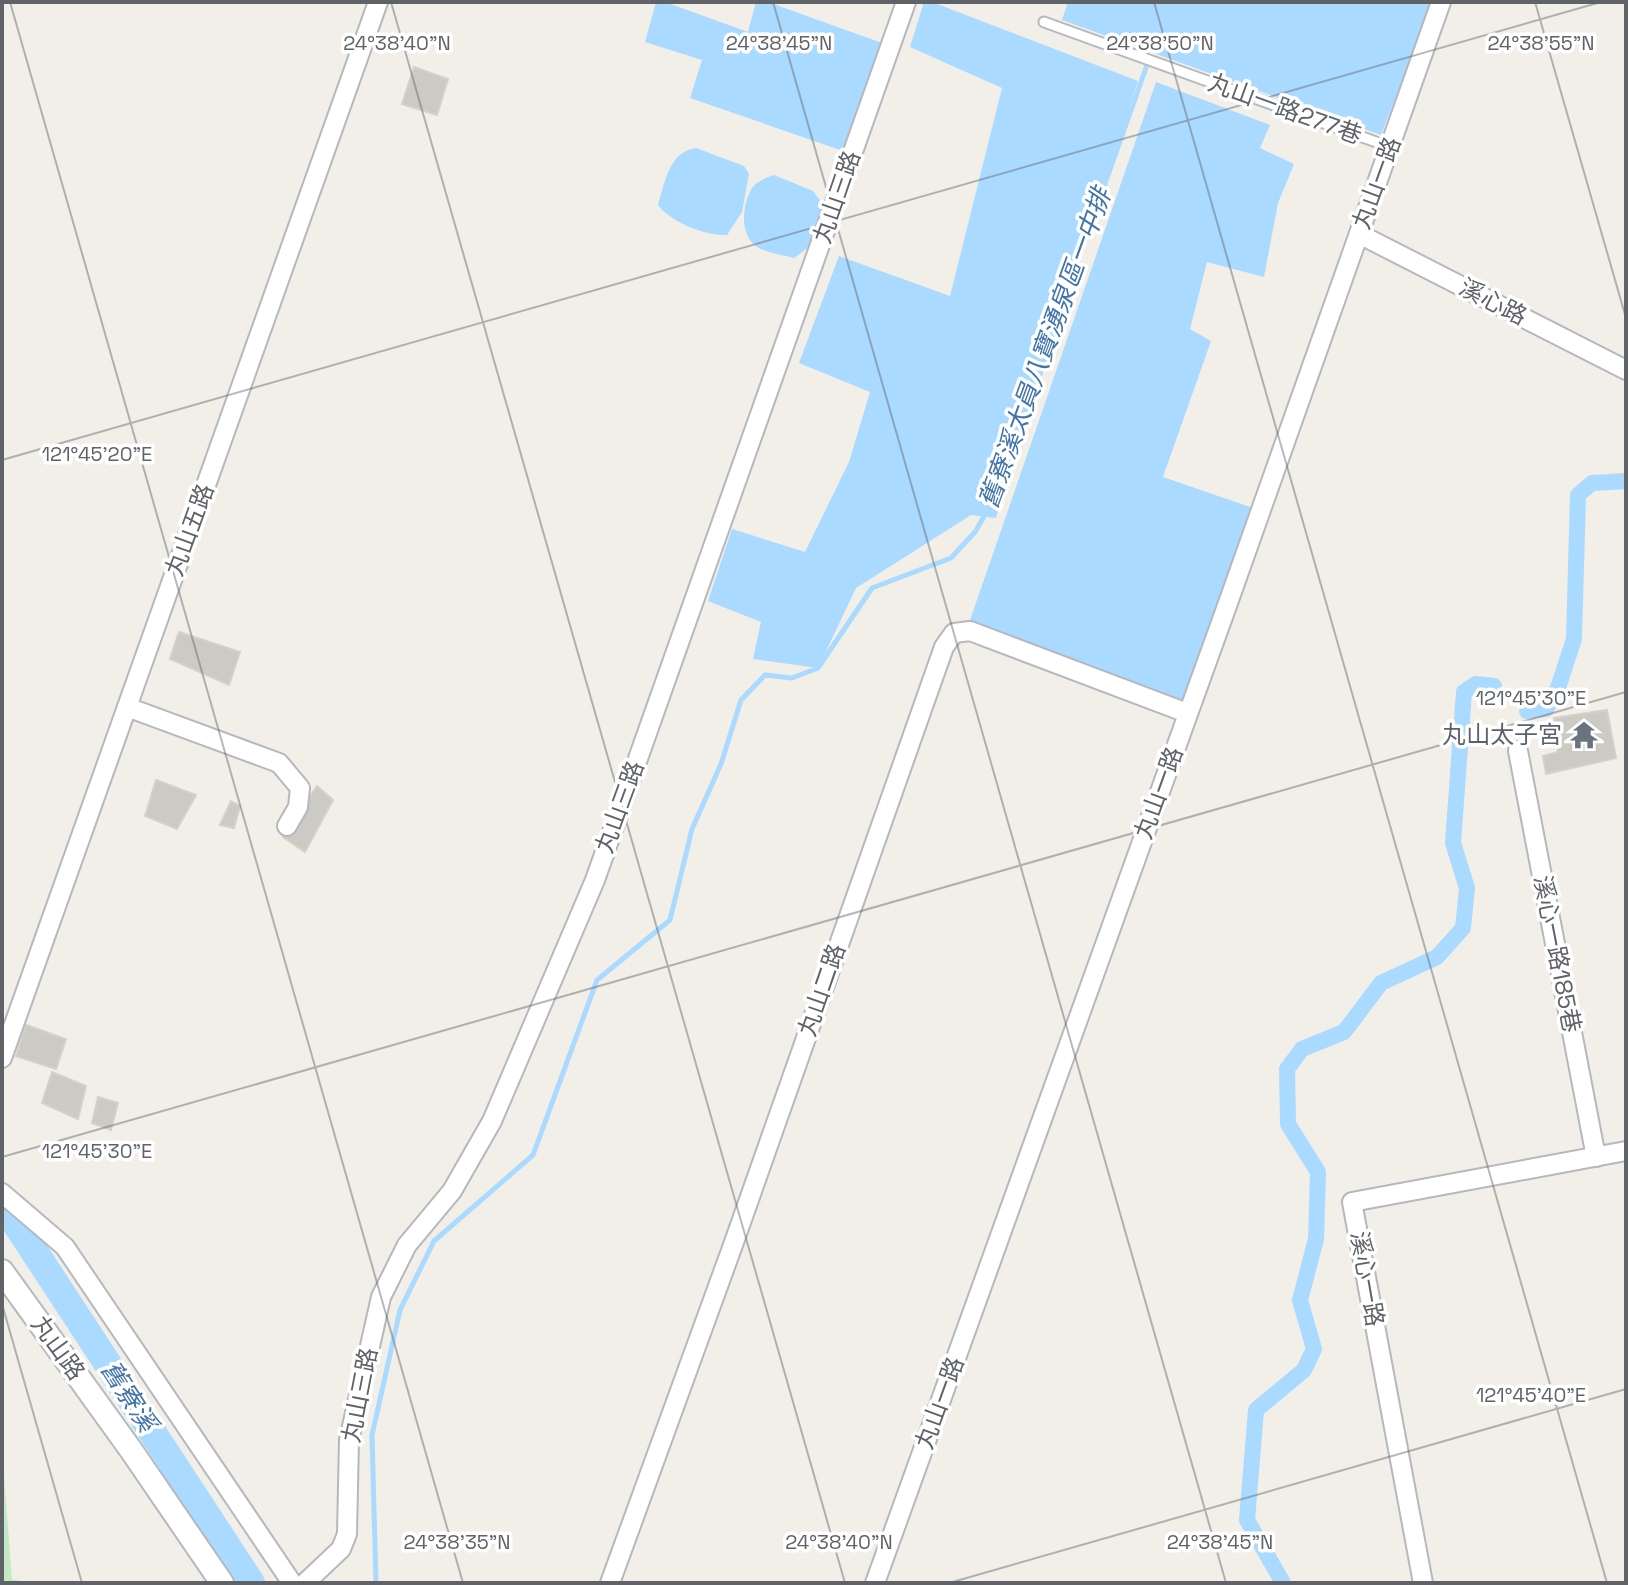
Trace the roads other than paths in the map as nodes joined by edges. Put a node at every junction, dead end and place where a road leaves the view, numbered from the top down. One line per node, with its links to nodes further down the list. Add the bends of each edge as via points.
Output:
1 (378, 2): 8 (street, 丸山五路)
2 (906, 2): 19 (street, 丸山三路, via 595,880 492,1121 452,1191 407,1245 381,1297 349,1440 347,1534 341,1549)
3 (1441, 2): 5 (street, 丸山一路)
4 (1044, 22): 5 (lane, 丸山一路277巷)
5 (1390, 147): 6 (street, 丸山一路)
6 (1359, 234): 7 (street, 溪心路); 9 (street, 丸山一路)
7 (1626, 370)
8 (127, 707): 11 (street, via 279,763 300,788 298,807); 12 (street, 丸山五路)
9 (1187, 713): 20 (street, 丸山二路, via 970,631 954,633 944,647); 21 (street, 丸山一路)
10 (1518, 751): 14 (street, 溪心一路185巷)
11 (287, 826)
12 (2, 1058)
13 (1626, 1151): 14 (street, 溪心一路)
14 (1596, 1157): 22 (street, 溪心一路, via 1352,1202)
15 (2, 1193): 18 (street, via 65,1247)
16 (2, 1271): 17 (street, 丸山路)
17 (222, 1583)
18 (292, 1583)
19 (305, 1583)
20 (610, 1583)
21 (875, 1583)
22 (1423, 1583)

